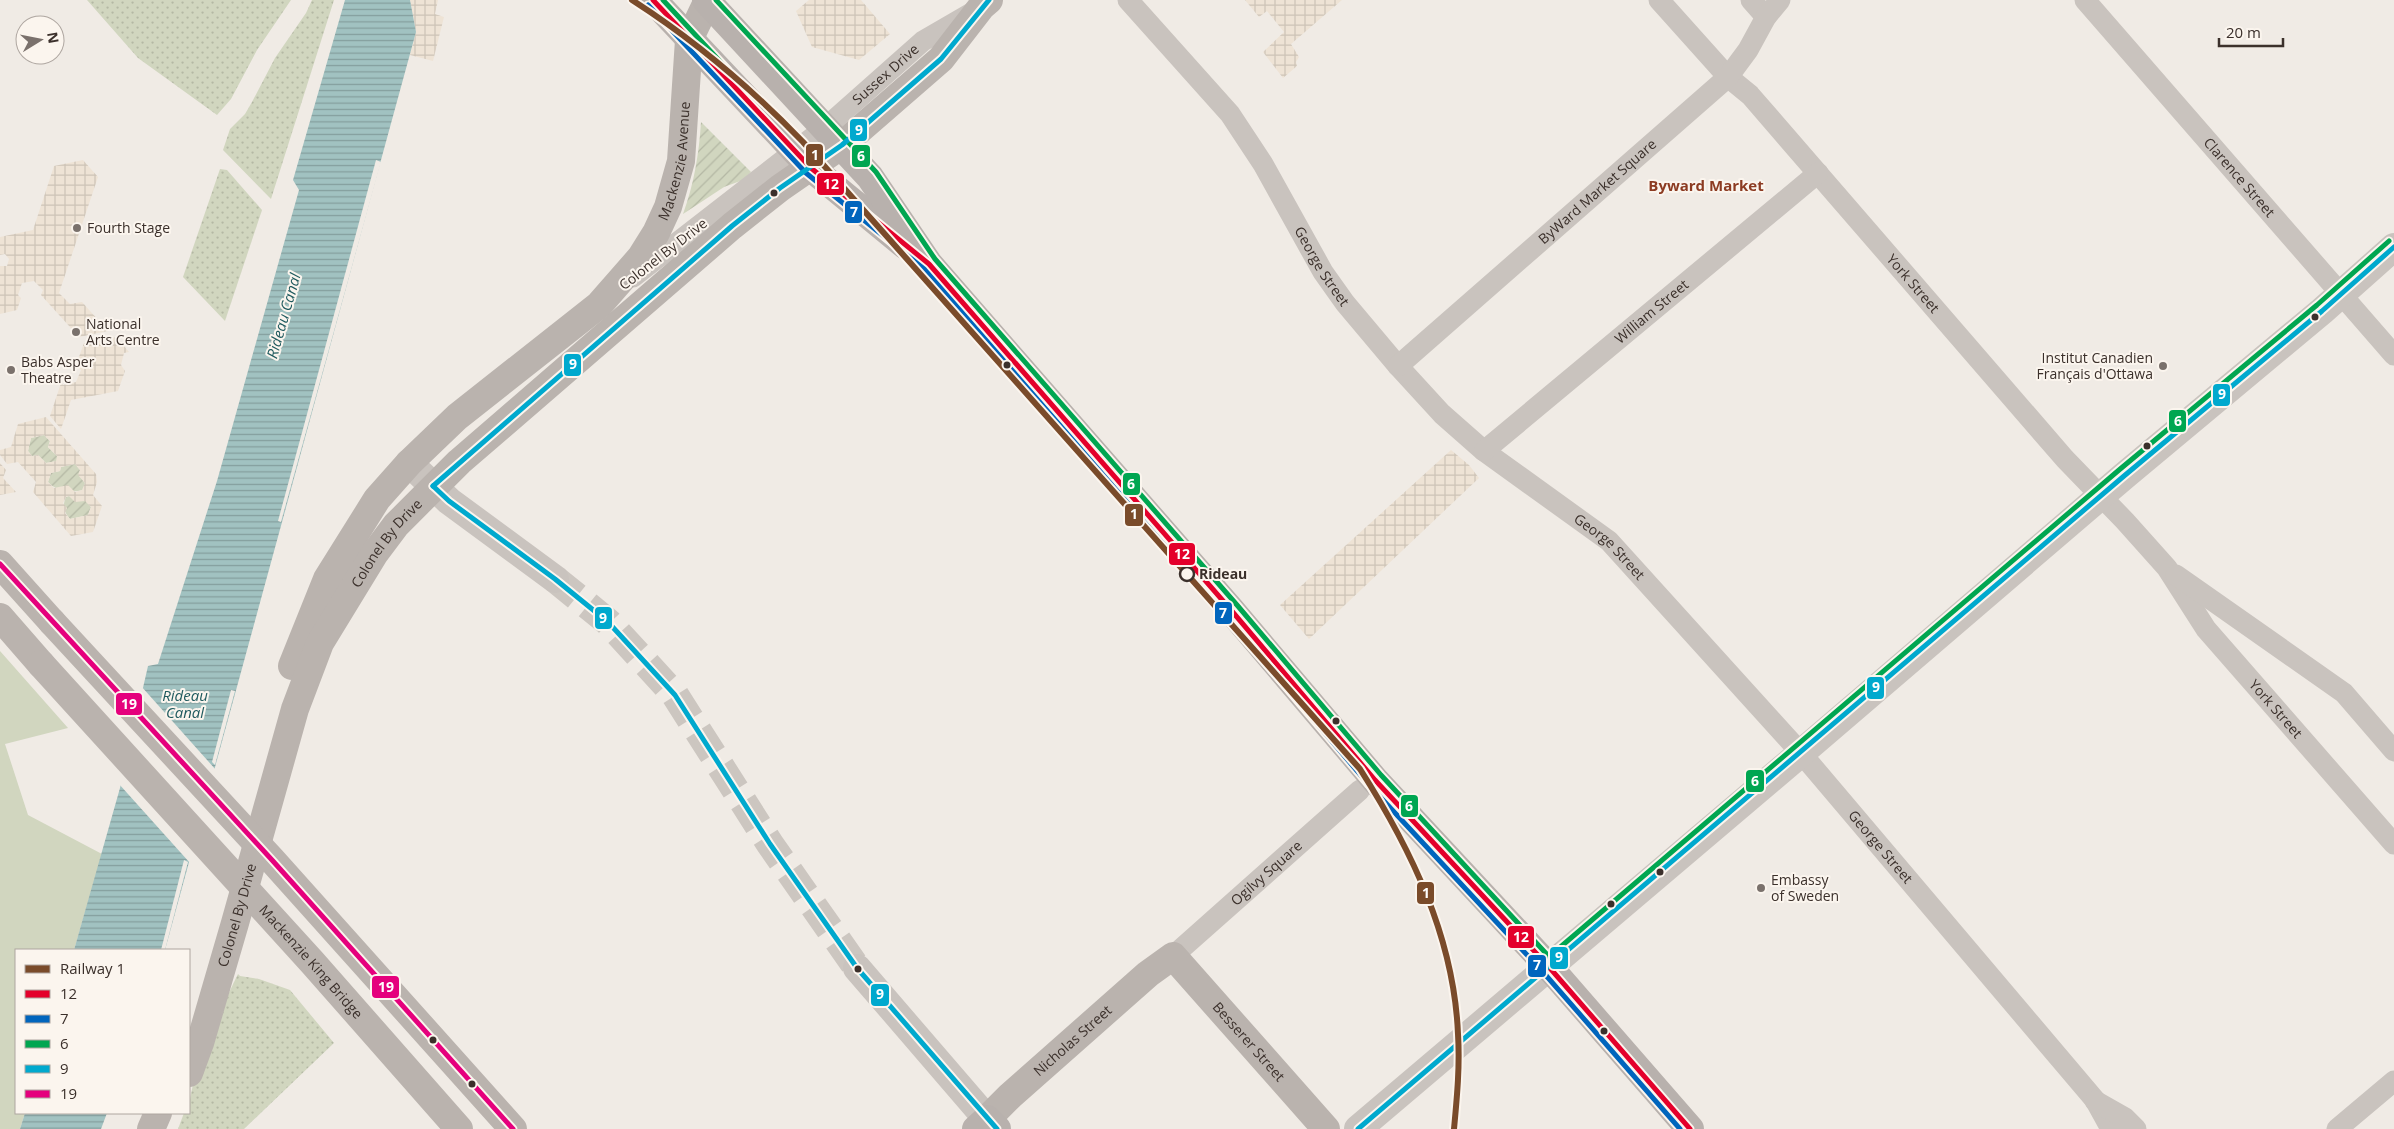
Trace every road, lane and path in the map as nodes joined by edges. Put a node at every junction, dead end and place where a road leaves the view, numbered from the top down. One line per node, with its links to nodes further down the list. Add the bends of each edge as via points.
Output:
1 (653, 0): 10 (main road)
2 (1128, 0): 20 (street, George Street, via 1230,114 1263,164 1323,272)
3 (1659, 0): 11 (street, York Street)
4 (1751, 0): 9 (street)
5 (1780, 0): 9 (street, ByWard Market Square)
6 (2085, 0): 17 (street, Clarence Street)
7 (707, 1): 10 (main road, Mackenzie Avenue); 12 (main road)
8 (985, 3): 12 (main road, Sussex Drive, via 941,60)
9 (1766, 17): 11 (street, ByWard Market Square)
10 (689, 40): 13 (main road); 18 (main road, Mackenzie Avenue, via 681,161 668,207 641,257)
11 (1728, 77): 14 (street, York Street, via 1750,95); 20 (street, ByWard Market Square)
12 (834, 136): 13 (main road, Sussex Drive); 16 (main road, via 870,177)
13 (803, 159): 16 (main road); 18 (street, Colonel By Drive); 23 (main road, Colonel By Drive, via 780,188)
14 (1818, 173): 21 (street, William Street); 24 (street, York Street, via 2066,459)
15 (2394, 247): 17 (street)
16 (929, 264): 34 (main road, via 1375,780)
17 (2341, 294): 19 (street, Clarence Street); 24 (street)
18 (599, 305): 22 (main road, Colonel By Drive, via 457,417)
19 (2394, 356)
20 (1398, 366): 21 (street, George Street, via 1442,414)
21 (1484, 451): 30 (street, George Street, via 1609,541)
22 (409, 463): 23 (street); 36 (main road, Colonel By Drive, via 361,522 327,579 302,638 280,698)
23 (433, 486): 27 (street); 37 (main road, Colonel By Drive, via 375,553 320,643 295,709 236,923)
24 (2101, 495): 26 (street, York Street); 30 (street)
25 (0, 564): 46 (main road, bridge)
26 (2167, 568): 29 (street, York Street, via 2344,693); 32 (street, York Street, via 2206,630)
27 (555, 579)
28 (0, 617): 45 (main road, Mackenzie King Bridge, bridge)
29 (2394, 751)
30 (1801, 753): 34 (street); 39 (street, George Street)
31 (1360, 790): 33 (street, Ogilvy Square)
32 (2394, 844)
33 (1173, 956): 42 (main road, Nicholas Street, via 1010,1096); 47 (main road, Besserer Street)
34 (1549, 967): 48 (street); 49 (main road)
35 (857, 968): 42 (street)
36 (190, 1030)
37 (190, 1070)
38 (2394, 1081): 52 (street)
39 (2095, 1100): 50 (street, George Street); 51 (street, George Street, via 2125,1118)
40 (158, 1114): 43 (main road)
41 (174, 1114): 44 (main road)
42 (987, 1126)
43 (151, 1129)
44 (168, 1129)
45 (459, 1129)
46 (513, 1129)
47 (1326, 1129)
48 (1358, 1129)
49 (1690, 1129)
50 (2111, 1129)
51 (2136, 1129)
52 (2338, 1129)

